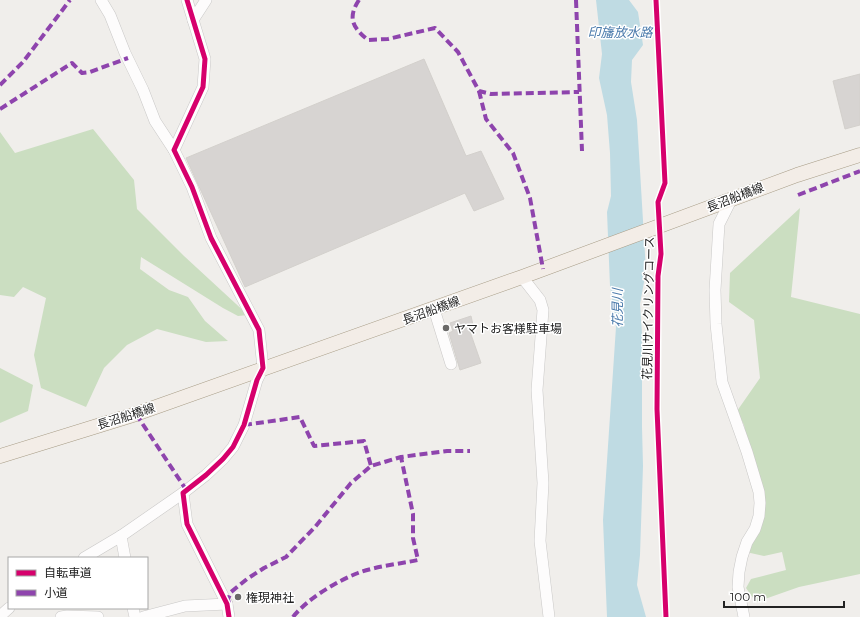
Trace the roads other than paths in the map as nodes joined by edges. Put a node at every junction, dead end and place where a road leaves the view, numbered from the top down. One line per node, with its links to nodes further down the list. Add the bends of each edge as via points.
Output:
1 (101, 0): 5 (street, via 110,15 155,121)
2 (187, 0): 4 (street)
3 (206, 0): 4 (street)
4 (193, 20): 5 (street, via 205,59 203,87)
5 (174, 150): 11 (street, via 192,187 211,238 259,330)
6 (860, 155): 7 (main road, 長沼船橋線, via 797,174)
7 (732, 198): 8 (main road, 長沼船橋線); 25 (street, via 719,224 715,290 722,382 747,452 760,503 759,516 747,542 739,572 738,587)
8 (522, 277): 9 (main road, 長沼船橋線); 24 (street, via 540,300 543,310 537,390 543,483 540,541)
9 (434, 309): 10 (street); 11 (main road, 長沼船橋線)
10 (451, 364)
11 (263, 368): 12 (main road, 長沼船橋線, via 136,414); 13 (street, via 244,425 233,447)
12 (0, 456)
13 (183, 494): 14 (street); 17 (street, via 187,524)
14 (121, 536): 15 (street); 16 (street)
15 (86, 557)
16 (124, 557)
17 (227, 604): 22 (street, via 185,606); 23 (street)
18 (8, 609): 19 (street)
19 (0, 616)
20 (61, 617): 21 (street)
21 (98, 617)
22 (143, 617)
23 (229, 617)
24 (549, 617)
25 (744, 617)

